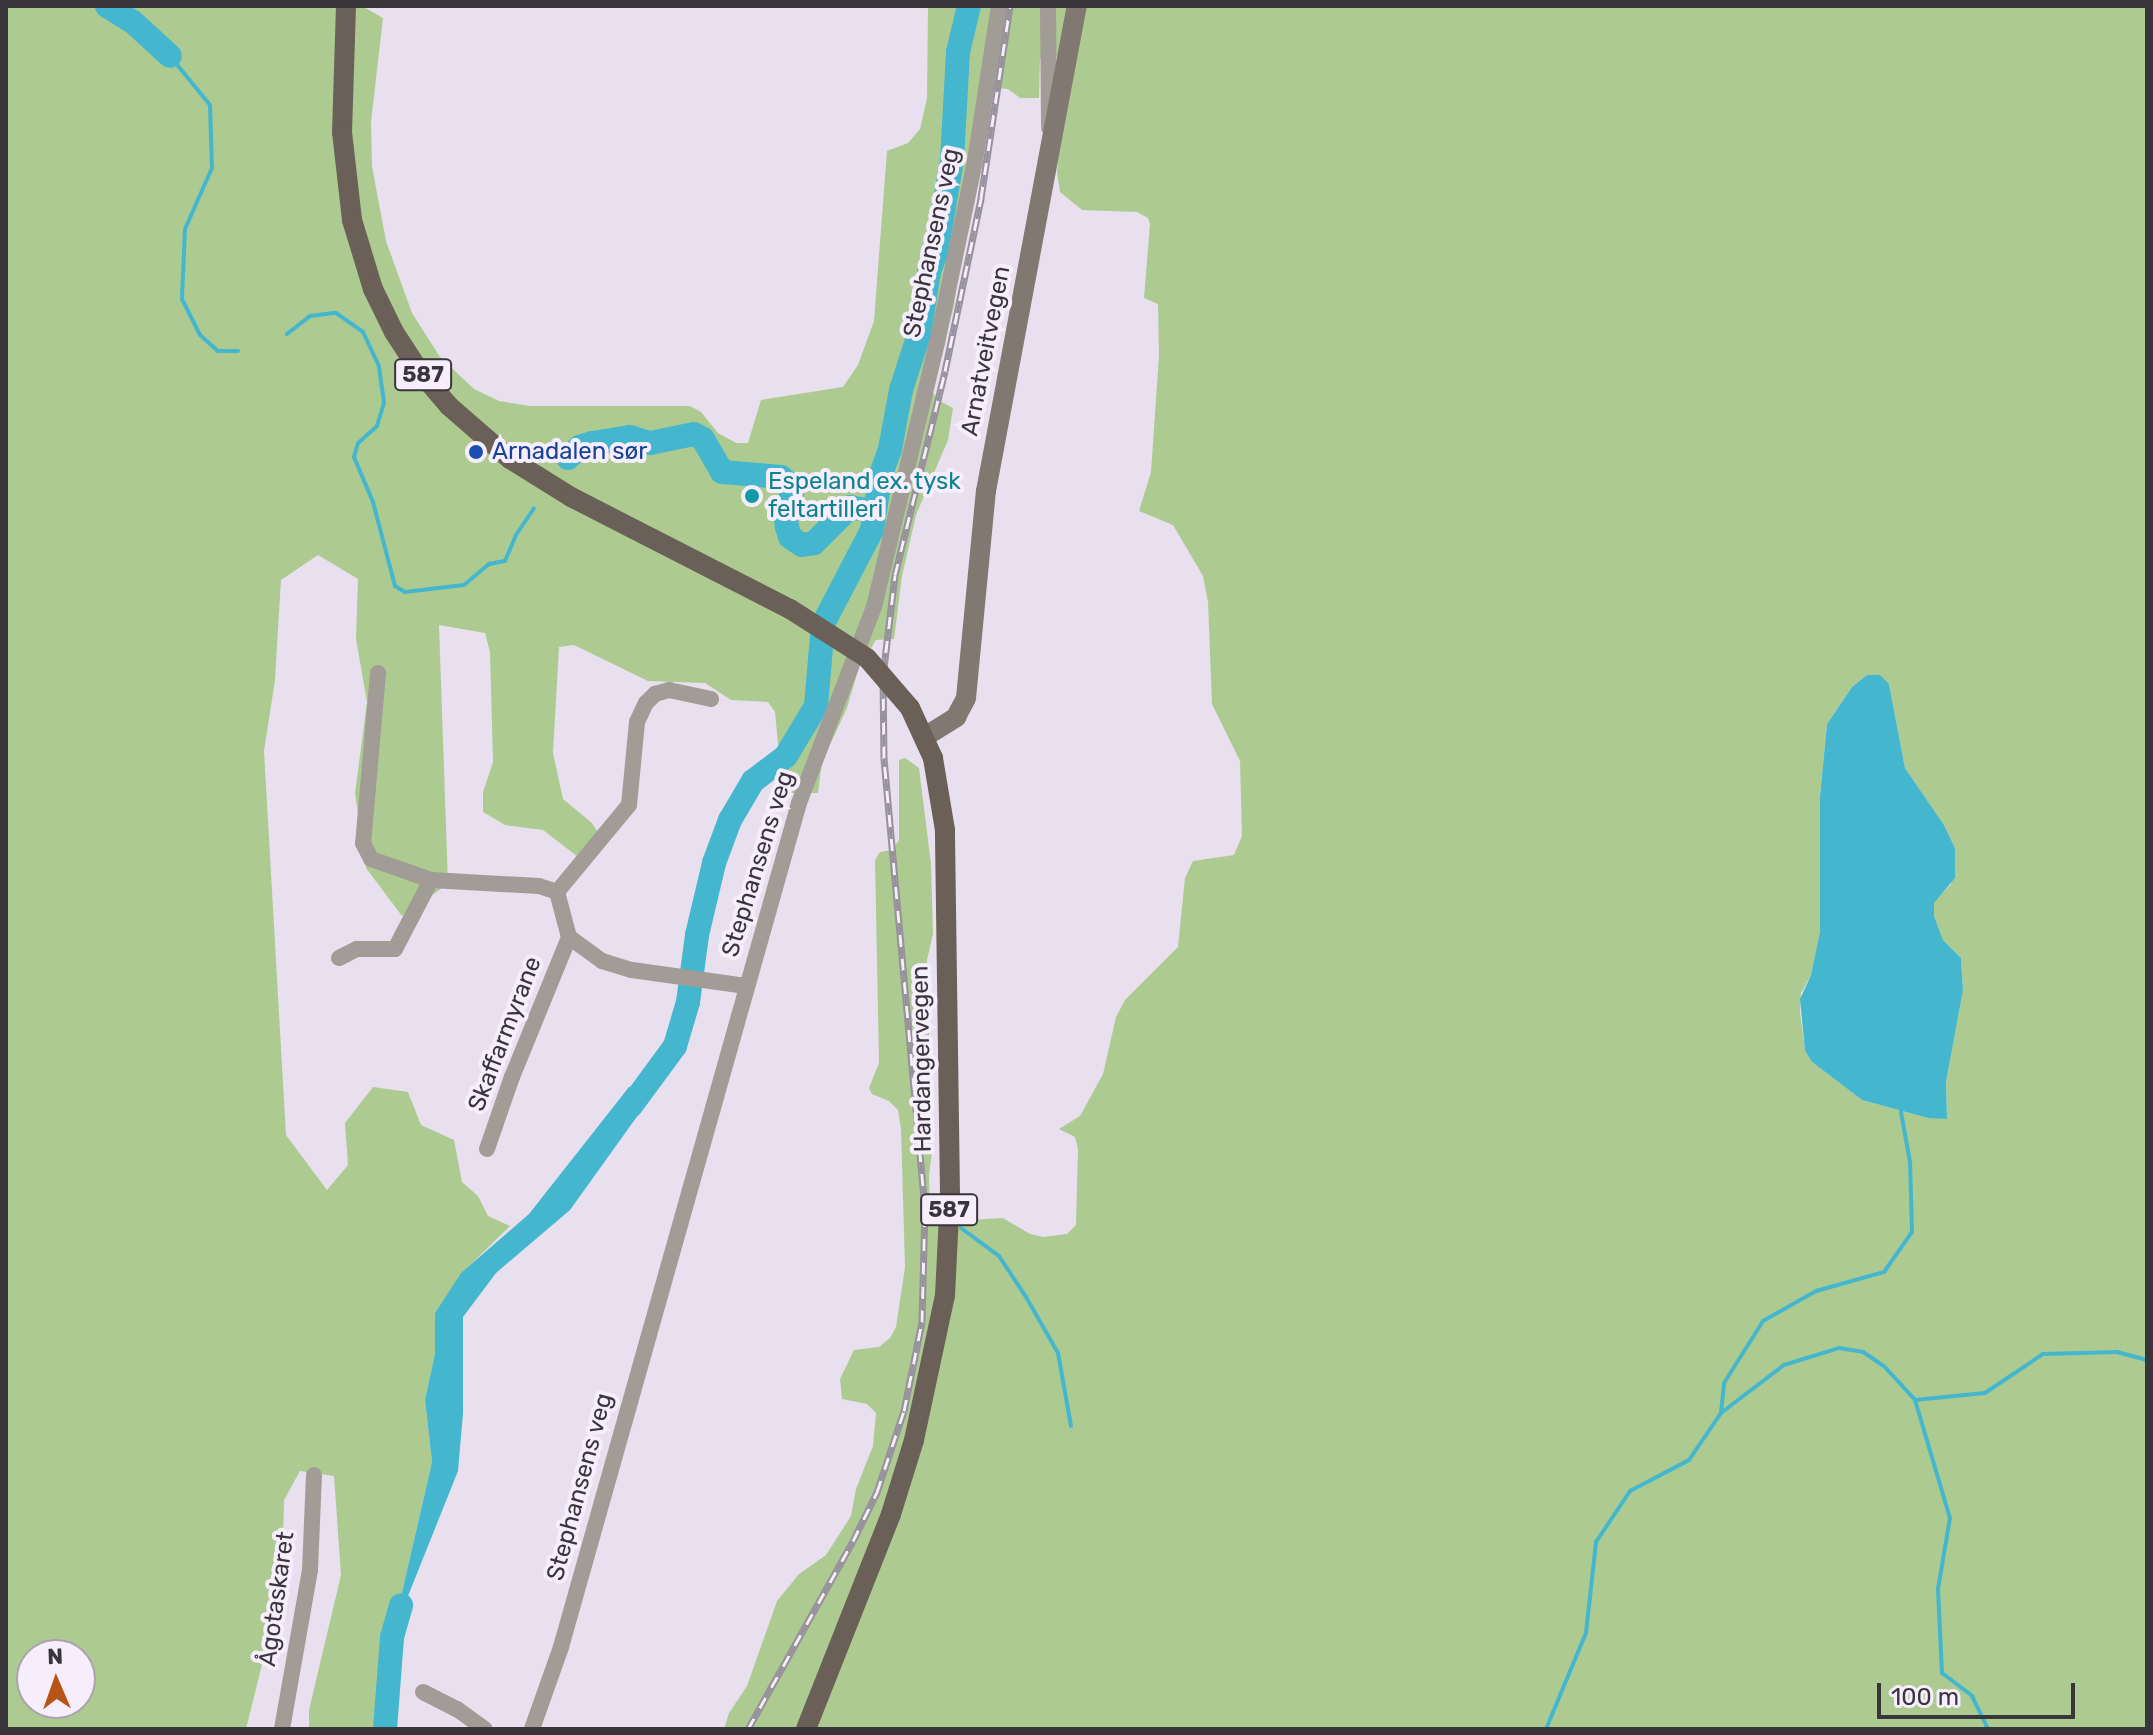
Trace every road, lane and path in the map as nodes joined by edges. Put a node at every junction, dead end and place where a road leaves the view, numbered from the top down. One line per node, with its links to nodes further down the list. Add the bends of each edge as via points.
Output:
1 (346, 6): 8 (main road, Hardangervegen / 587, bridge, via 342,132 352,220 373,289 420,372 470,427 536,476 790,609 867,658 910,708)
2 (999, 6): 13 (street, Stephansens veg, via 969,191 874,607 799,803)
3 (1048, 6): 5 (street)
4 (1077, 6): 5 (main road, Arnatveitvegen)
5 (1050, 148): 8 (main road, Arnatveitvegen, via 981,522 966,698 956,717)
6 (378, 673): 9 (street, via 363,843 377,863)
7 (711, 699): 10 (street, via 669,690 646,703 637,722 629,805)
8 (926, 736): 20 (main road, Hardangervegen / 587, via 940,789 946,844 950,1194 945,1296 933,1367 905,1470)
9 (431, 880): 10 (street, via 525,884); 12 (street, via 395,949 357,949)
10 (557, 892): 11 (street, Skaffarmyrane)
11 (569, 937): 13 (street, Skaffarmyrane, via 602,961); 14 (street, Skaffarmyrane)
12 (339, 958)
13 (746, 986): 19 (street, Stephansens veg, via 561,1647)
14 (487, 1149)
15 (314, 1475): 17 (street, Ågotaskaret, via 310,1570)
16 (423, 1692): 18 (street)
17 (282, 1729)
18 (485, 1729)
19 (532, 1729)
20 (806, 1729)

